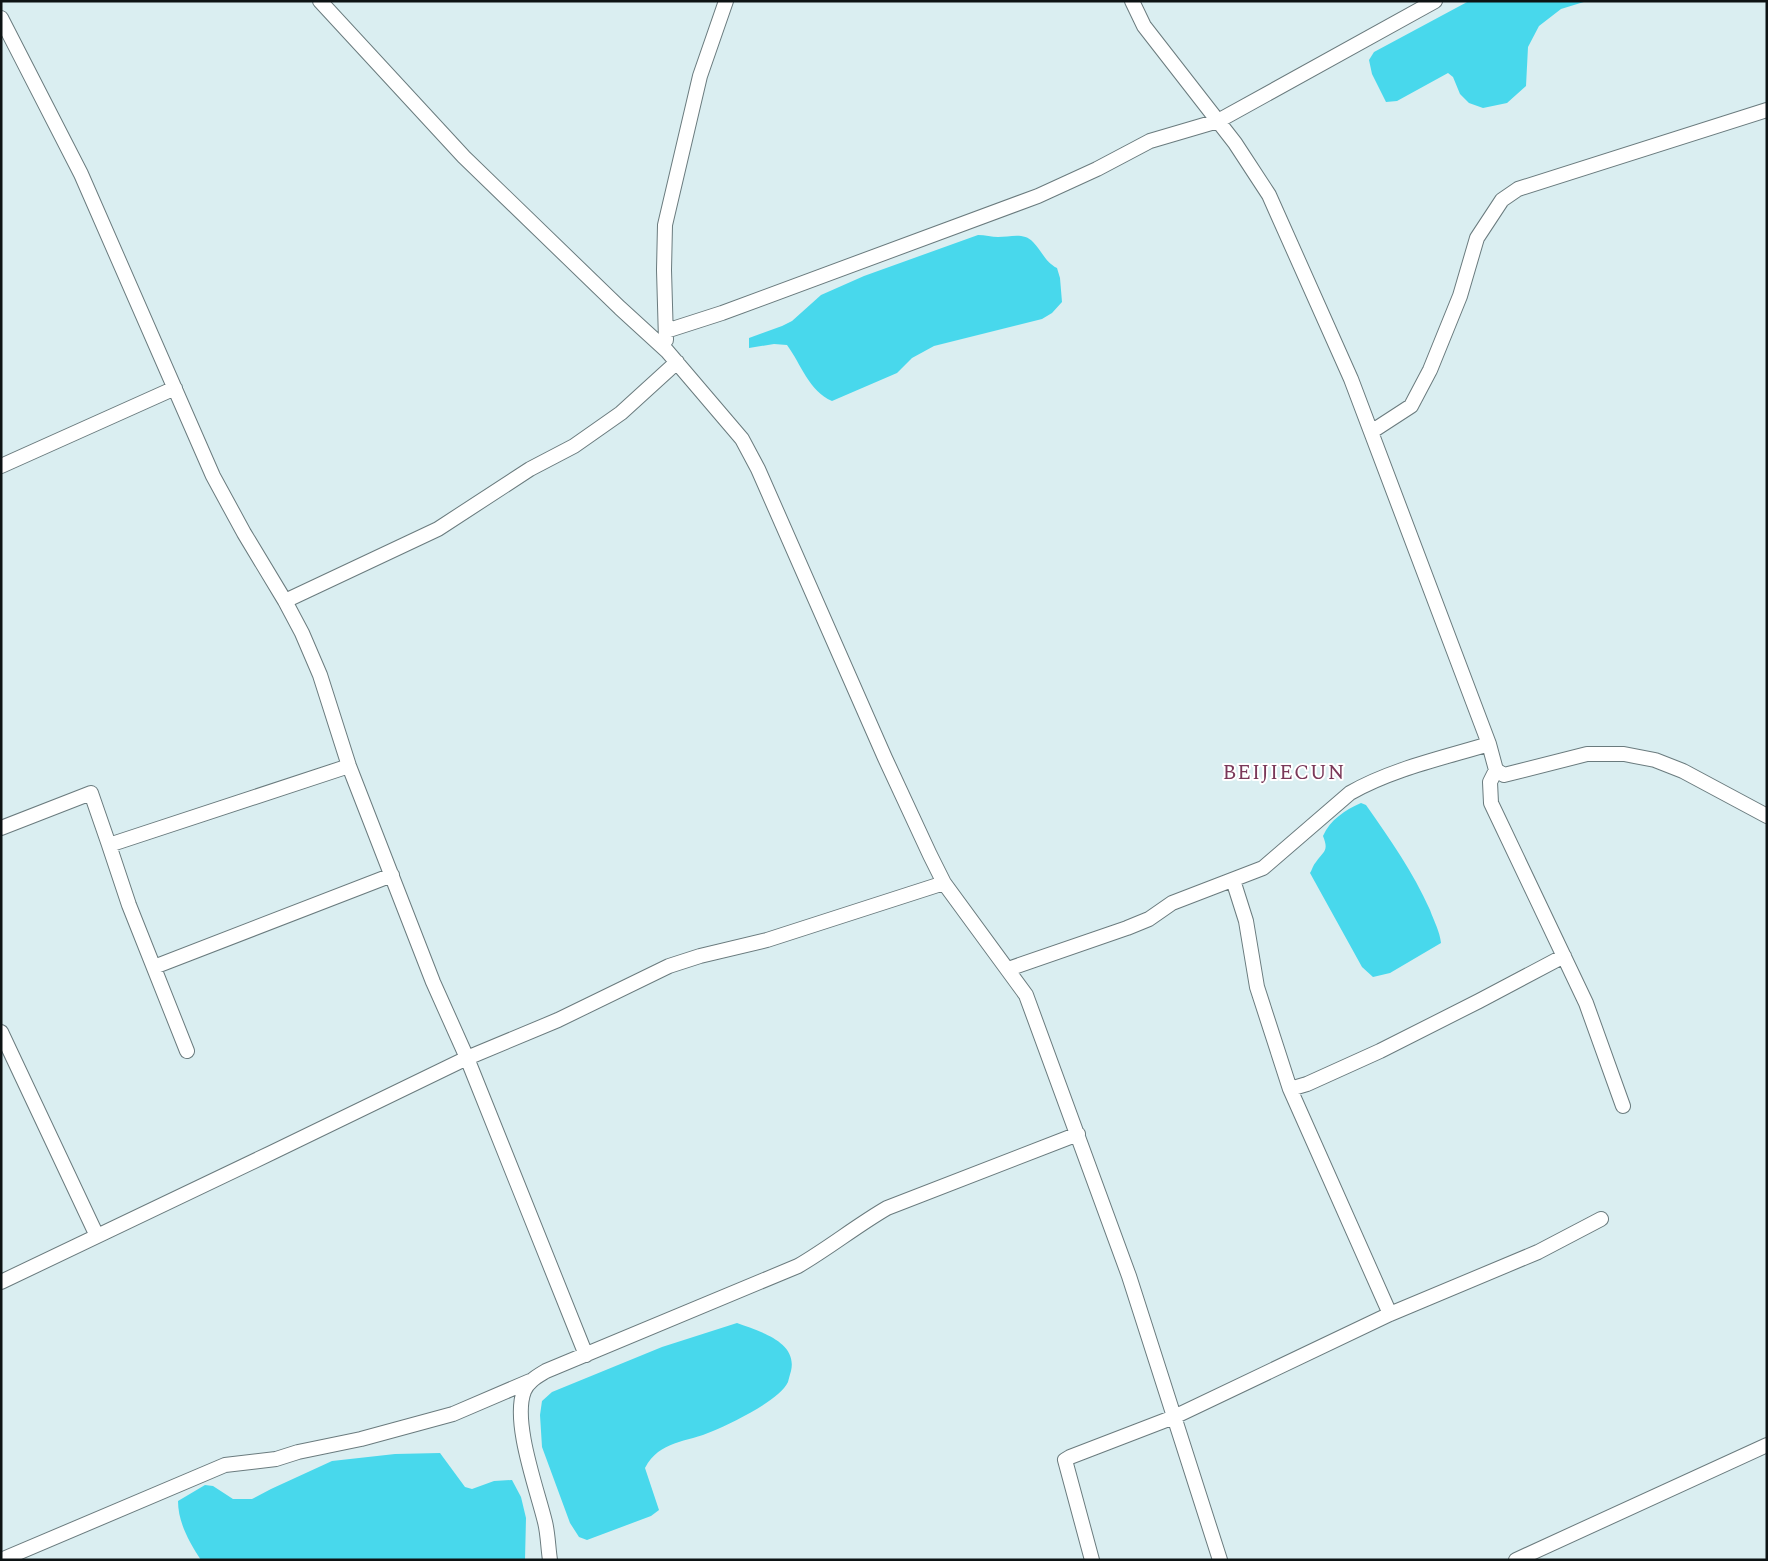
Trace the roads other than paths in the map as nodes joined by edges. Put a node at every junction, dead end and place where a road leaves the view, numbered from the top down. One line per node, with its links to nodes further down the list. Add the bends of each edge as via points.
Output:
1 (320, 1): 9 (street, via 464,157)
2 (726, 1): 8 (street, via 700,76 665,225)
3 (1132, 1): 7 (street, via 1149,32)
4 (1435, 1): 7 (street)
5 (1, 18): 11 (street, via 81,174)
6 (1767, 110): 12 (street, via 1518,189 1502,200 1478,238 1460,296 1430,370 1411,406)
7 (1218, 121): 8 (street, via 1150,140 1038,196); 12 (street, via 1269,194)
8 (666, 331): 9 (street)
9 (667, 351): 10 (street)
10 (677, 362): 14 (street, via 598,430 530,469 438,530); 23 (street, via 742,440 758,469 885,758)
11 (175, 388): 13 (street); 14 (street, via 213,476)
12 (1371, 432): 15 (street)
13 (1, 466)
14 (285, 601): 16 (street, via 320,674)
15 (1489, 744): 17 (street); 22 (street, via 1364,785 1350,793 1263,868)
16 (349, 766): 20 (street); 21 (street)
17 (1496, 770): 18 (street, via 1504,775 1587,754 1624,754 1655,760 1683,771); 24 (street, via 1490,782 1491,802)
18 (1767, 816)
19 (1, 828): 20 (street, via 91,793)
20 (109, 845): 25 (street)
21 (392, 875): 25 (street); 29 (street)
22 (1233, 880): 26 (street, via 1172,903 1134,925); 30 (street, via 1246,921 1257,987)
23 (944, 883): 26 (street); 29 (street, via 767,940 669,966 558,1020)
24 (1564, 956): 30 (street, via 1380,1051); 31 (street, via 1586,1003)
25 (154, 967): 28 (street)
26 (1008, 969): 32 (street, via 1032,1008)
27 (1, 1032): 34 (street)
28 (187, 1051)
29 (466, 1058): 34 (street); 37 (street)
30 (1290, 1089): 36 (street)
31 (1623, 1106)
32 (1078, 1134): 37 (street, via 887,1208 798,1266); 39 (street, via 1129,1276)
33 (1601, 1219): 36 (street, via 1538,1252)
34 (97, 1236): 35 (street)
35 (1, 1282)
36 (1390, 1314): 39 (street)
37 (586, 1355): 38 (street)
38 (530, 1381): 42 (street, via 454,1414 276,1459 225,1465); 43 (street, via 524,1390 521,1426 545,1524)
39 (1174, 1417): 44 (street, via 1078,1452 1065,1460); 45 (street)
40 (1767, 1445): 41 (street)
41 (1537, 1555): 46 (street)
42 (1, 1560)
43 (550, 1560)
44 (1092, 1560)
45 (1220, 1560)
46 (1516, 1560)

